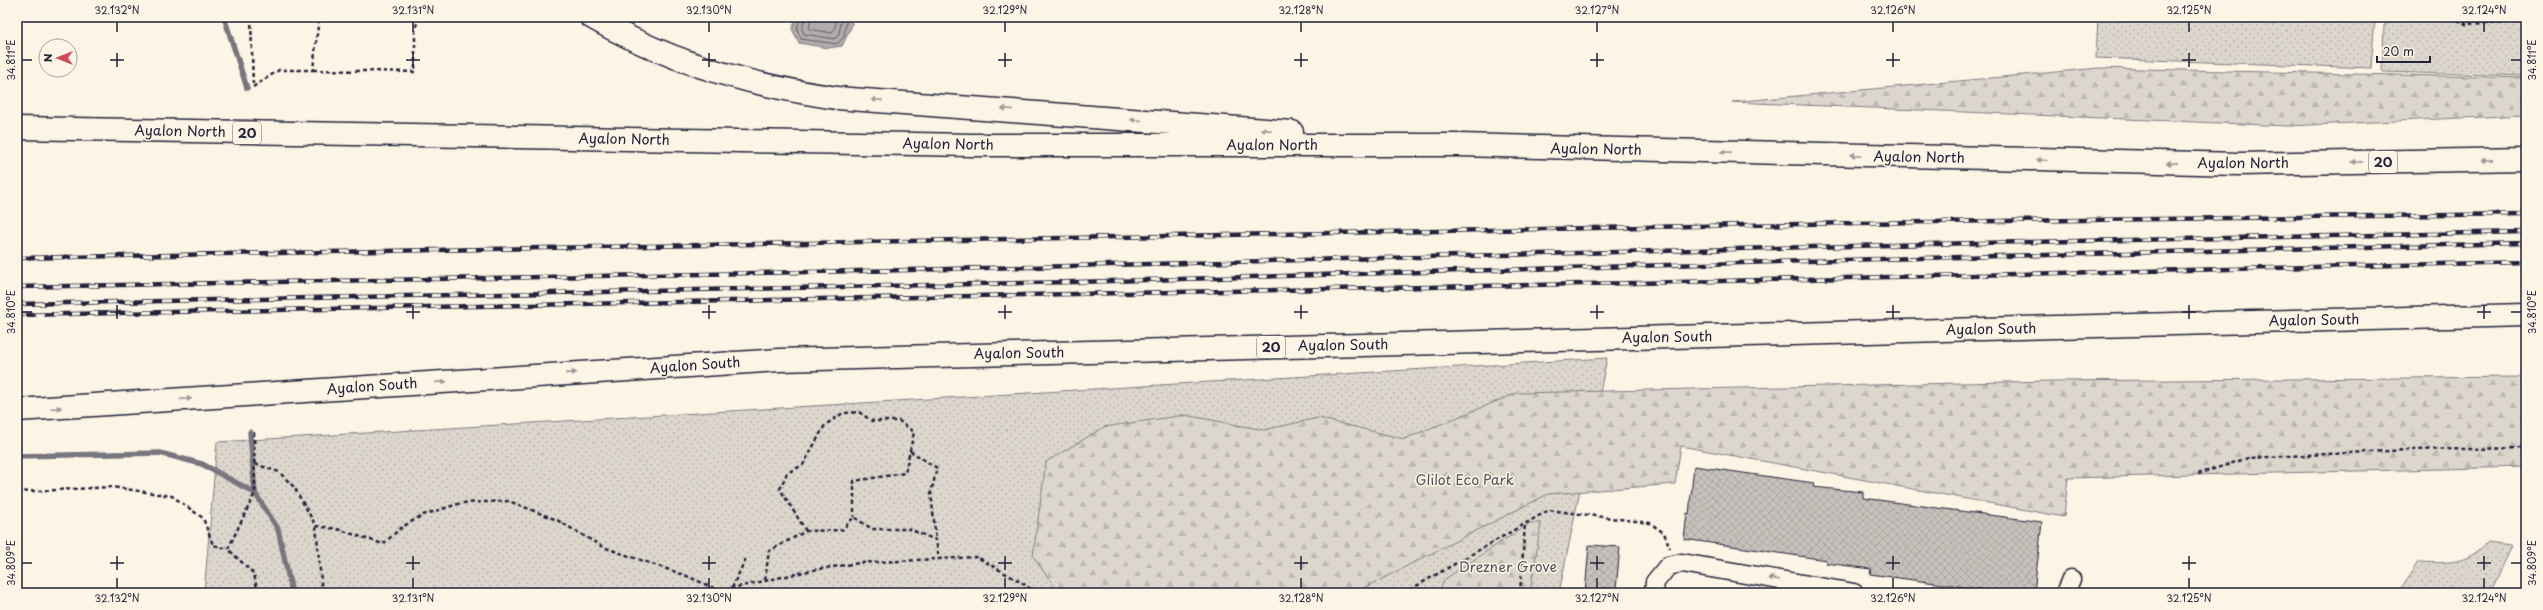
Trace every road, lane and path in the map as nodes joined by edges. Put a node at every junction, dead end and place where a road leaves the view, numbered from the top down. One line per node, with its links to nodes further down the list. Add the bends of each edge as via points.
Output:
1 (251, 17): 9 (path, via 253,87 279,70)
2 (299, 17): 7 (path)
3 (418, 17): 9 (path, via 415,32 416,72)
4 (591, 17): 13 (highway, one-way to 4, via 837,98 784,91 735,78 638,42)
5 (2451, 17): 8 (path, via 2466,24)
6 (2523, 17): 8 (path)
7 (319, 18): 9 (path)
8 (2526, 20)
9 (313, 70)
10 (17, 116): 12 (highway)
11 (17, 128): 12 (highway, Ayalon North / 20)
12 (477, 137): 13 (highway, Ayalon North / 20, via 972,145)
13 (1458, 145): 14 (highway, Ayalon North / 20, one-way to 13, via 2239,164)
14 (2526, 159)
15 (2526, 315): 16 (highway, Ayalon South / 20, one-way to 15, via 779,360)
16 (17, 410)
17 (254, 432): 20 (path)
18 (2526, 448): 21 (path, via 2408,450 2248,458)
19 (910, 451): 23 (path, via 905,473 854,481); 26 (path, via 914,432 899,421 872,421 859,412 848,412 825,425 802,465 787,473 780,489); 27 (path, via 937,468 931,493)
20 (254, 464): 25 (path, via 279,472 294,487); 28 (path, via 254,493)
21 (2198, 474)
22 (17, 492): 28 (path, via 112,487 172,496 203,518 213,545)
23 (854, 517): 26 (path, via 842,530); 27 (path, via 872,529 909,529)
24 (1525, 524): 31 (path, via 1549,510 1650,523 1664,533 1670,548); 38 (path); 39 (path)
25 (316, 526): 34 (path, via 337,529 383,544 402,527 423,515 461,503 509,500 557,520 603,547 687,576); 36 (path)
26 (806, 531): 32 (path, via 769,551)
27 (936, 540): 30 (path)
28 (228, 549): 35 (path, via 254,574)
29 (746, 558): 33 (path)
30 (939, 560): 32 (path, via 859,564); 37 (path, via 977,557)
31 (1668, 566): 40 (street, via 1655,582); 41 (street, one-way to 31, via 1682,564)
32 (765, 580): 33 (path)
33 (732, 588): 34 (path)
34 (721, 592)
35 (258, 593)
36 (322, 593)
37 (1036, 593)
38 (1404, 593)
39 (1520, 593)
40 (1654, 593)
41 (1854, 593)

